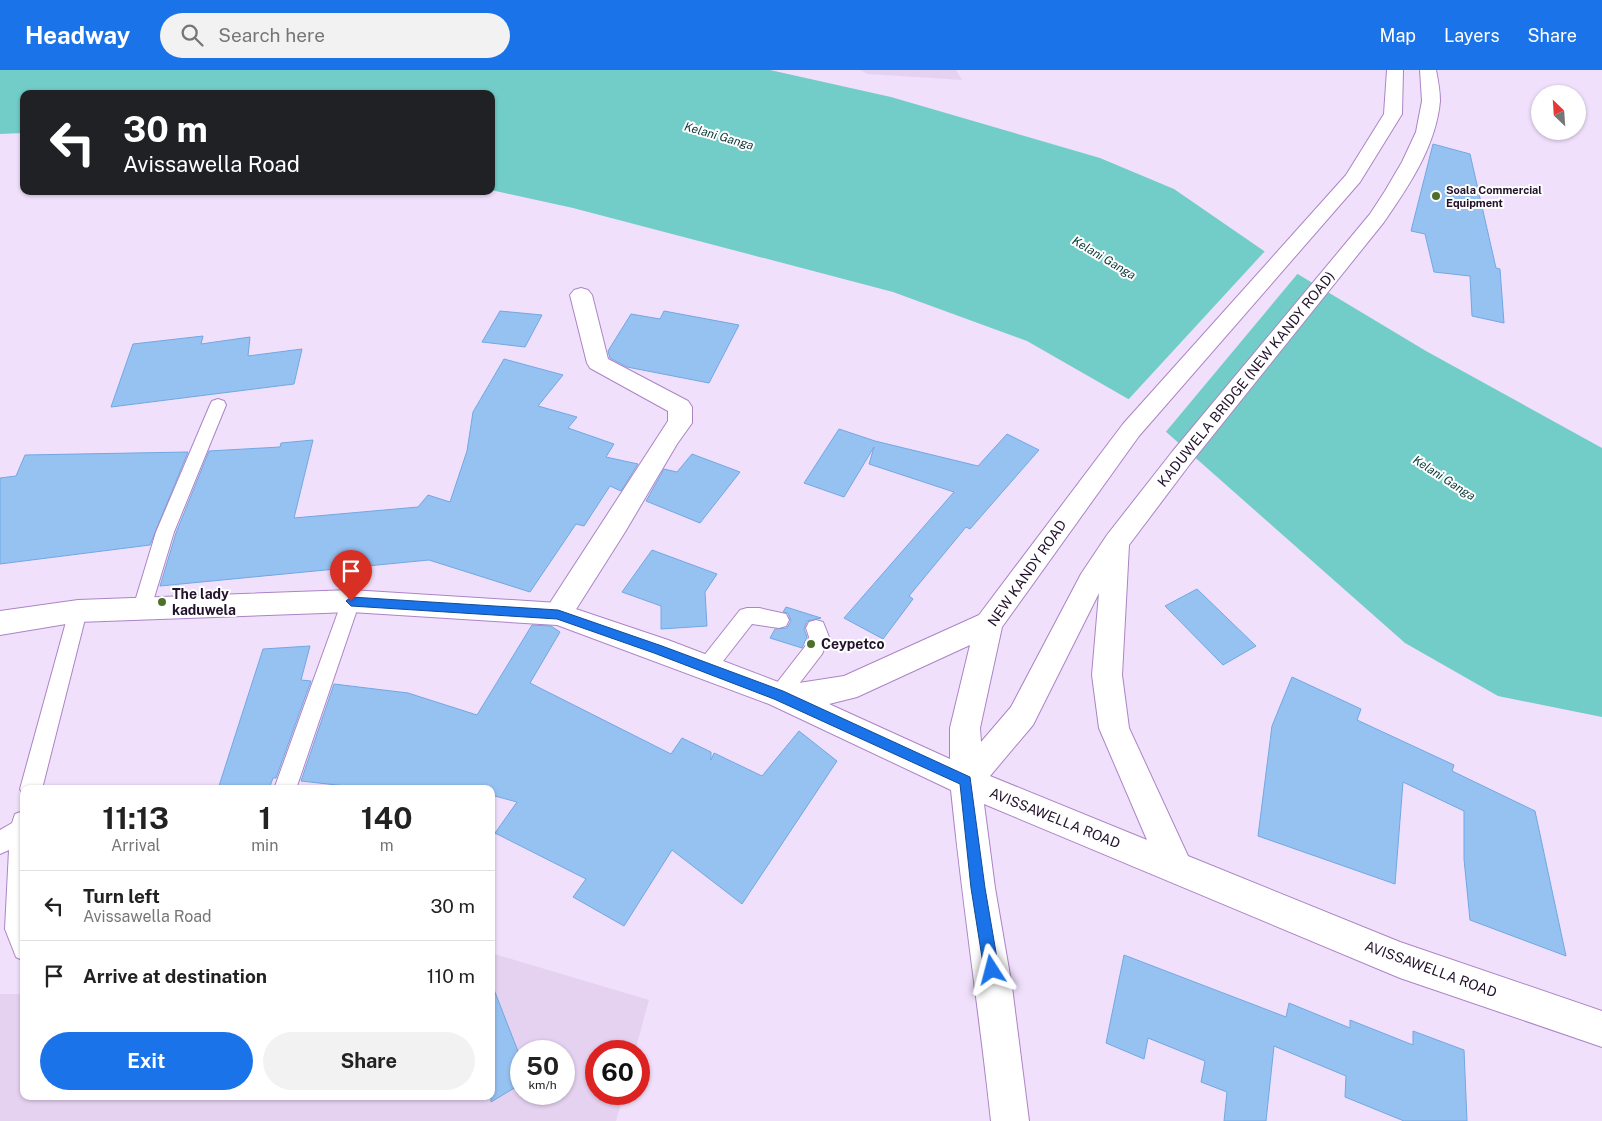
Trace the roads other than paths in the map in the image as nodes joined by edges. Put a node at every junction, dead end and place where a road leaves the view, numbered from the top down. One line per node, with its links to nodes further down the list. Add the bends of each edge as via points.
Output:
1 (1395, 70): 12 (main road, NEW KANDY ROAD, via 1392,114 1353,178 1131,430)
2 (1428, 70): 5 (main road, KADUWELA BRIDGE (NEW KANDY ROAD), via 1431,101 1422,140 1393,194)
3 (581, 295): 9 (main road, via 598,363 680,407 680,423)
4 (218, 404): 7 (lane, via 165,532)
5 (1116, 542): 16 (main road, via 1091,582 1022,716); 22 (main road, via 1107,675 1114,728)
6 (351, 601): 7 (main road, AVISSAWELLA ROAD); 9 (main road, AVISSAWELLA ROAD); 18 (lane)
7 (142, 608): 8 (main road, AVISSAWELLA ROAD)
8 (78, 611): 11 (main road, AVISSAWELLA ROAD); 17 (lane)
9 (558, 614): 14 (main road, AVISSAWELLA ROAD)
10 (779, 620): 14 (lane, via 747,616)
11 (0, 623)
12 (989, 623): 15 (main road, via 847,688); 16 (main road, NEW KANDY ROAD, via 965,728)
13 (816, 628): 15 (lane, via 819,637 815,648)
14 (706, 668): 15 (main road, AVISSAWELLA ROAD)
15 (781, 696): 16 (main road, AVISSAWELLA ROAD)
16 (966, 781): 22 (main road, AVISSAWELLA ROAD); 25 (main road, NEW KANDY ROAD)
17 (32, 785)
18 (286, 785)
19 (20, 825): 20 (lane)
20 (0, 843)
21 (20, 865): 23 (lane, via 17,929)
22 (1176, 868): 24 (main road, AVISSAWELLA ROAD, via 1400,960)
23 (20, 938)
24 (1602, 1029)
25 (1010, 1121)

